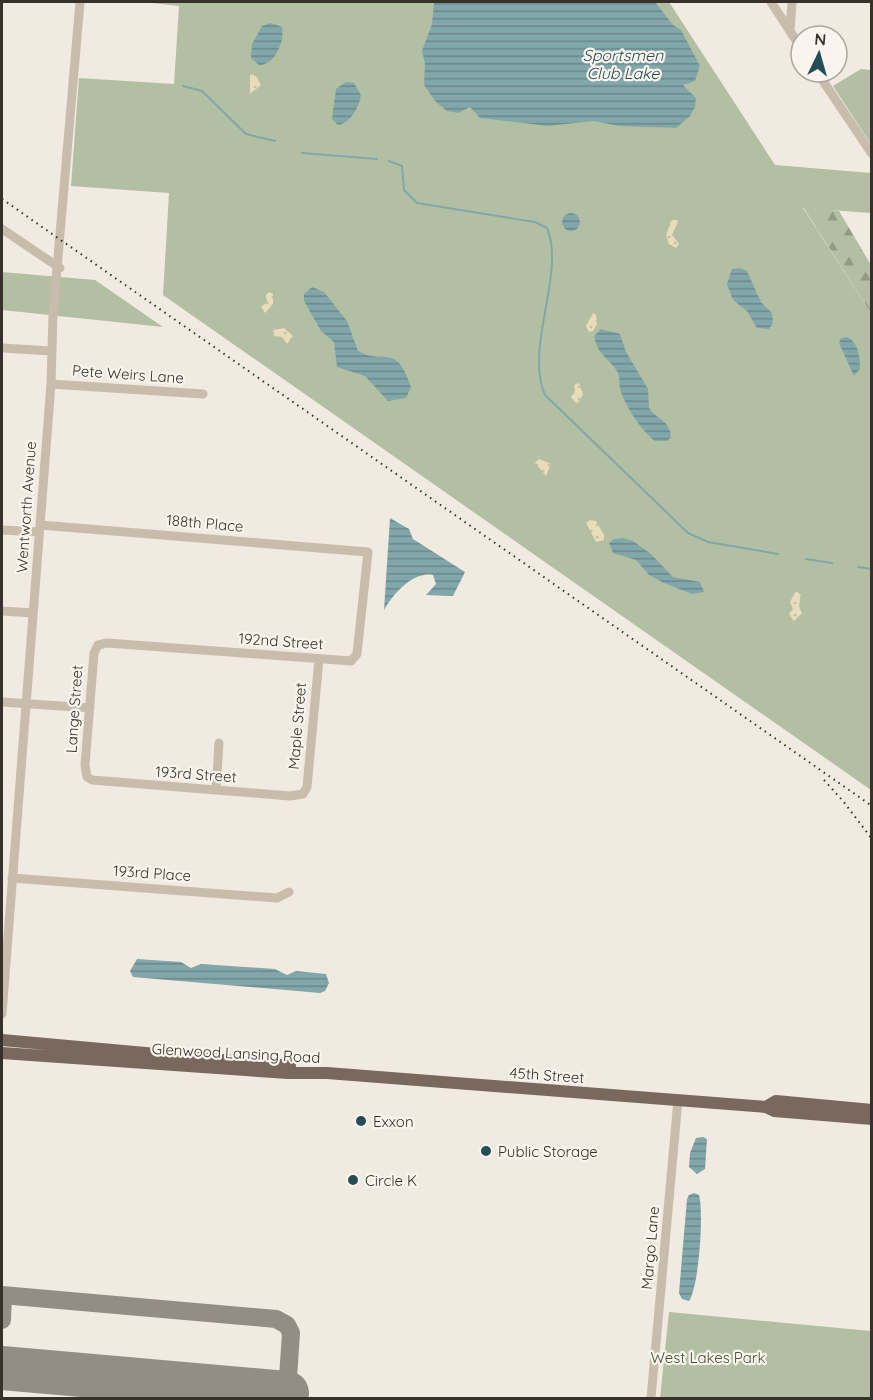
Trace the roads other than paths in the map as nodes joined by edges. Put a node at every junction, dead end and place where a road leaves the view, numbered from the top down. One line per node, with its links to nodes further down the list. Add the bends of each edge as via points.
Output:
1 (80, 2): 9 (street, Wentworth Avenue)
2 (771, 2): 5 (street)
3 (792, 2): 4 (street)
4 (790, 24)
5 (789, 29)
6 (825, 84): 7 (street)
7 (872, 154)
8 (2, 229): 9 (street)
9 (60, 268): 11 (street, Wentworth Avenue)
10 (2, 348): 11 (street)
11 (51, 351): 12 (street, Wentworth Avenue)
12 (51, 384): 13 (street, Pete Weirs Lane); 14 (street, Wentworth Avenue)
13 (203, 394)
14 (39, 529): 15 (street, 188th Place); 16 (street, 188th Place); 18 (street, Wentworth Avenue)
15 (2, 530)
16 (368, 552): 20 (street, 192nd Street, via 356,656 347,661)
17 (2, 611): 18 (street)
18 (33, 613): 22 (street, Wentworth Avenue)
19 (98, 645): 20 (street, 192nd Street); 23 (street, Lange Street, via 94,652)
20 (319, 659): 27 (street, Maple Street, via 307,787)
21 (2, 702): 22 (street)
22 (26, 704): 23 (street); 28 (street, Wentworth Avenue)
23 (90, 708): 25 (street, Lange Street)
24 (219, 744): 26 (street)
25 (87, 777): 26 (street, 193rd Street)
26 (216, 790): 27 (street, 193rd Street)
27 (303, 794)
28 (12, 878): 29 (street, 193rd Place, via 277,898); 30 (street, Wentworth Avenue)
29 (289, 892)
30 (2, 1014)
31 (2, 1040): 33 (main road, Glenwood Lansing Road, via 286,1065)
32 (2, 1053): 33 (main road, Glenwood Lansing Road)
33 (327, 1073): 34 (main road, 45th Street)
34 (678, 1100): 35 (main road, 45th Street); 38 (street, Margo Lane)
35 (766, 1107): 36 (main road, 45th Street, via 776,1101); 37 (main road, 45th Street, via 774,1111)
36 (872, 1110)
37 (872, 1119)
38 (651, 1398)

